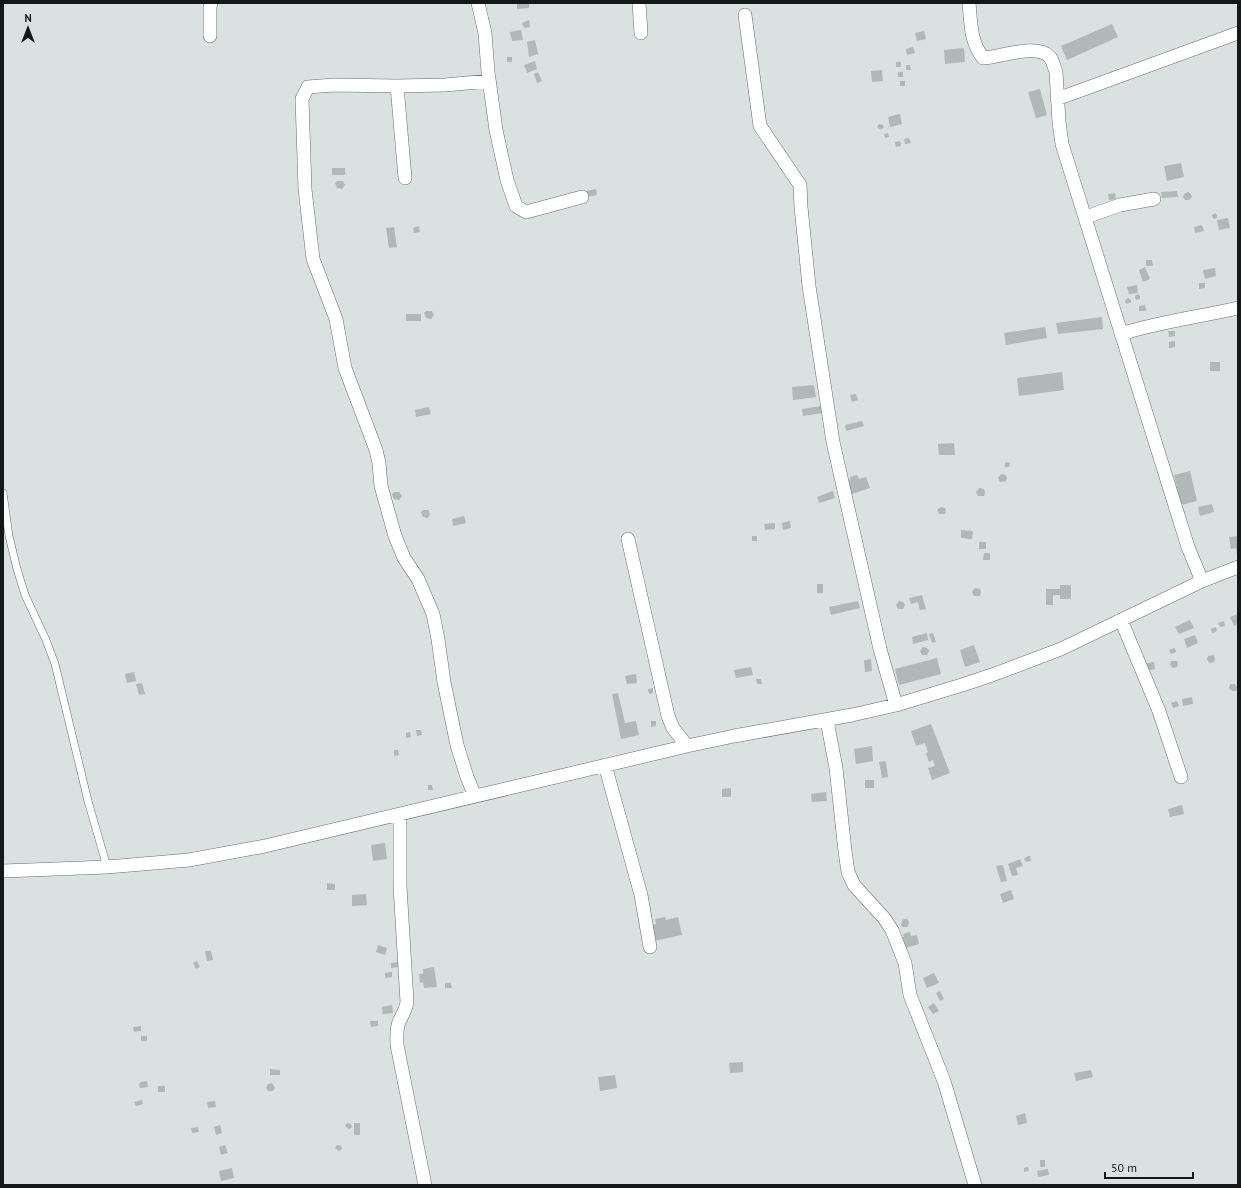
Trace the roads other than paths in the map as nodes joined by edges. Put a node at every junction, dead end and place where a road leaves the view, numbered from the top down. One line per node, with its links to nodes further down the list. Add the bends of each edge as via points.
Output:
1 (212, 3): 8 (street)
2 (478, 3): 9 (street, via 485,33)
3 (640, 3): 6 (street)
4 (969, 3): 11 (street, via 973,40 983,58 1026,51 1043,53 1054,64)
5 (745, 15): 23 (street, via 760,126 800,185 809,286 833,442 880,649)
6 (641, 33)
7 (1238, 33): 11 (street)
8 (210, 36)
9 (490, 81): 10 (street); 13 (street, via 496,130 507,180 516,206 526,212)
10 (397, 86): 12 (street); 28 (street, via 308,87 302,99 305,189 313,259 336,319 345,368 376,450 387,513 404,558 418,579 433,614 457,746)
11 (1057, 99): 15 (street, via 1062,144)
12 (405, 178)
13 (582, 197)
14 (1154, 199): 15 (street, via 1120,205)
15 (1086, 216): 17 (street)
16 (1238, 308): 17 (street)
17 (1121, 334): 21 (street, via 1188,547)
18 (3, 493): 30 (lane, via 8,536 17,569 25,595 55,664 88,801)
19 (628, 538): 25 (street, via 670,724)
20 (1238, 567): 21 (street)
21 (1202, 581): 22 (street)
22 (1121, 620): 23 (street, via 1061,649 1020,665 962,686); 27 (street, via 1159,711)
23 (896, 705): 24 (street)
24 (828, 720): 25 (street); 34 (street, via 848,872 854,885 892,930 905,963 910,995 944,1082)
25 (687, 746): 26 (street)
26 (605, 765): 28 (street); 32 (street, via 641,895)
27 (1181, 777)
28 (475, 796): 29 (street)
29 (400, 814): 30 (street, via 265,846 189,860); 33 (street, via 400,886 407,1002 396,1034)
30 (107, 867): 31 (street)
31 (3, 871)
32 (650, 947)
33 (425, 1185)
34 (975, 1185)

